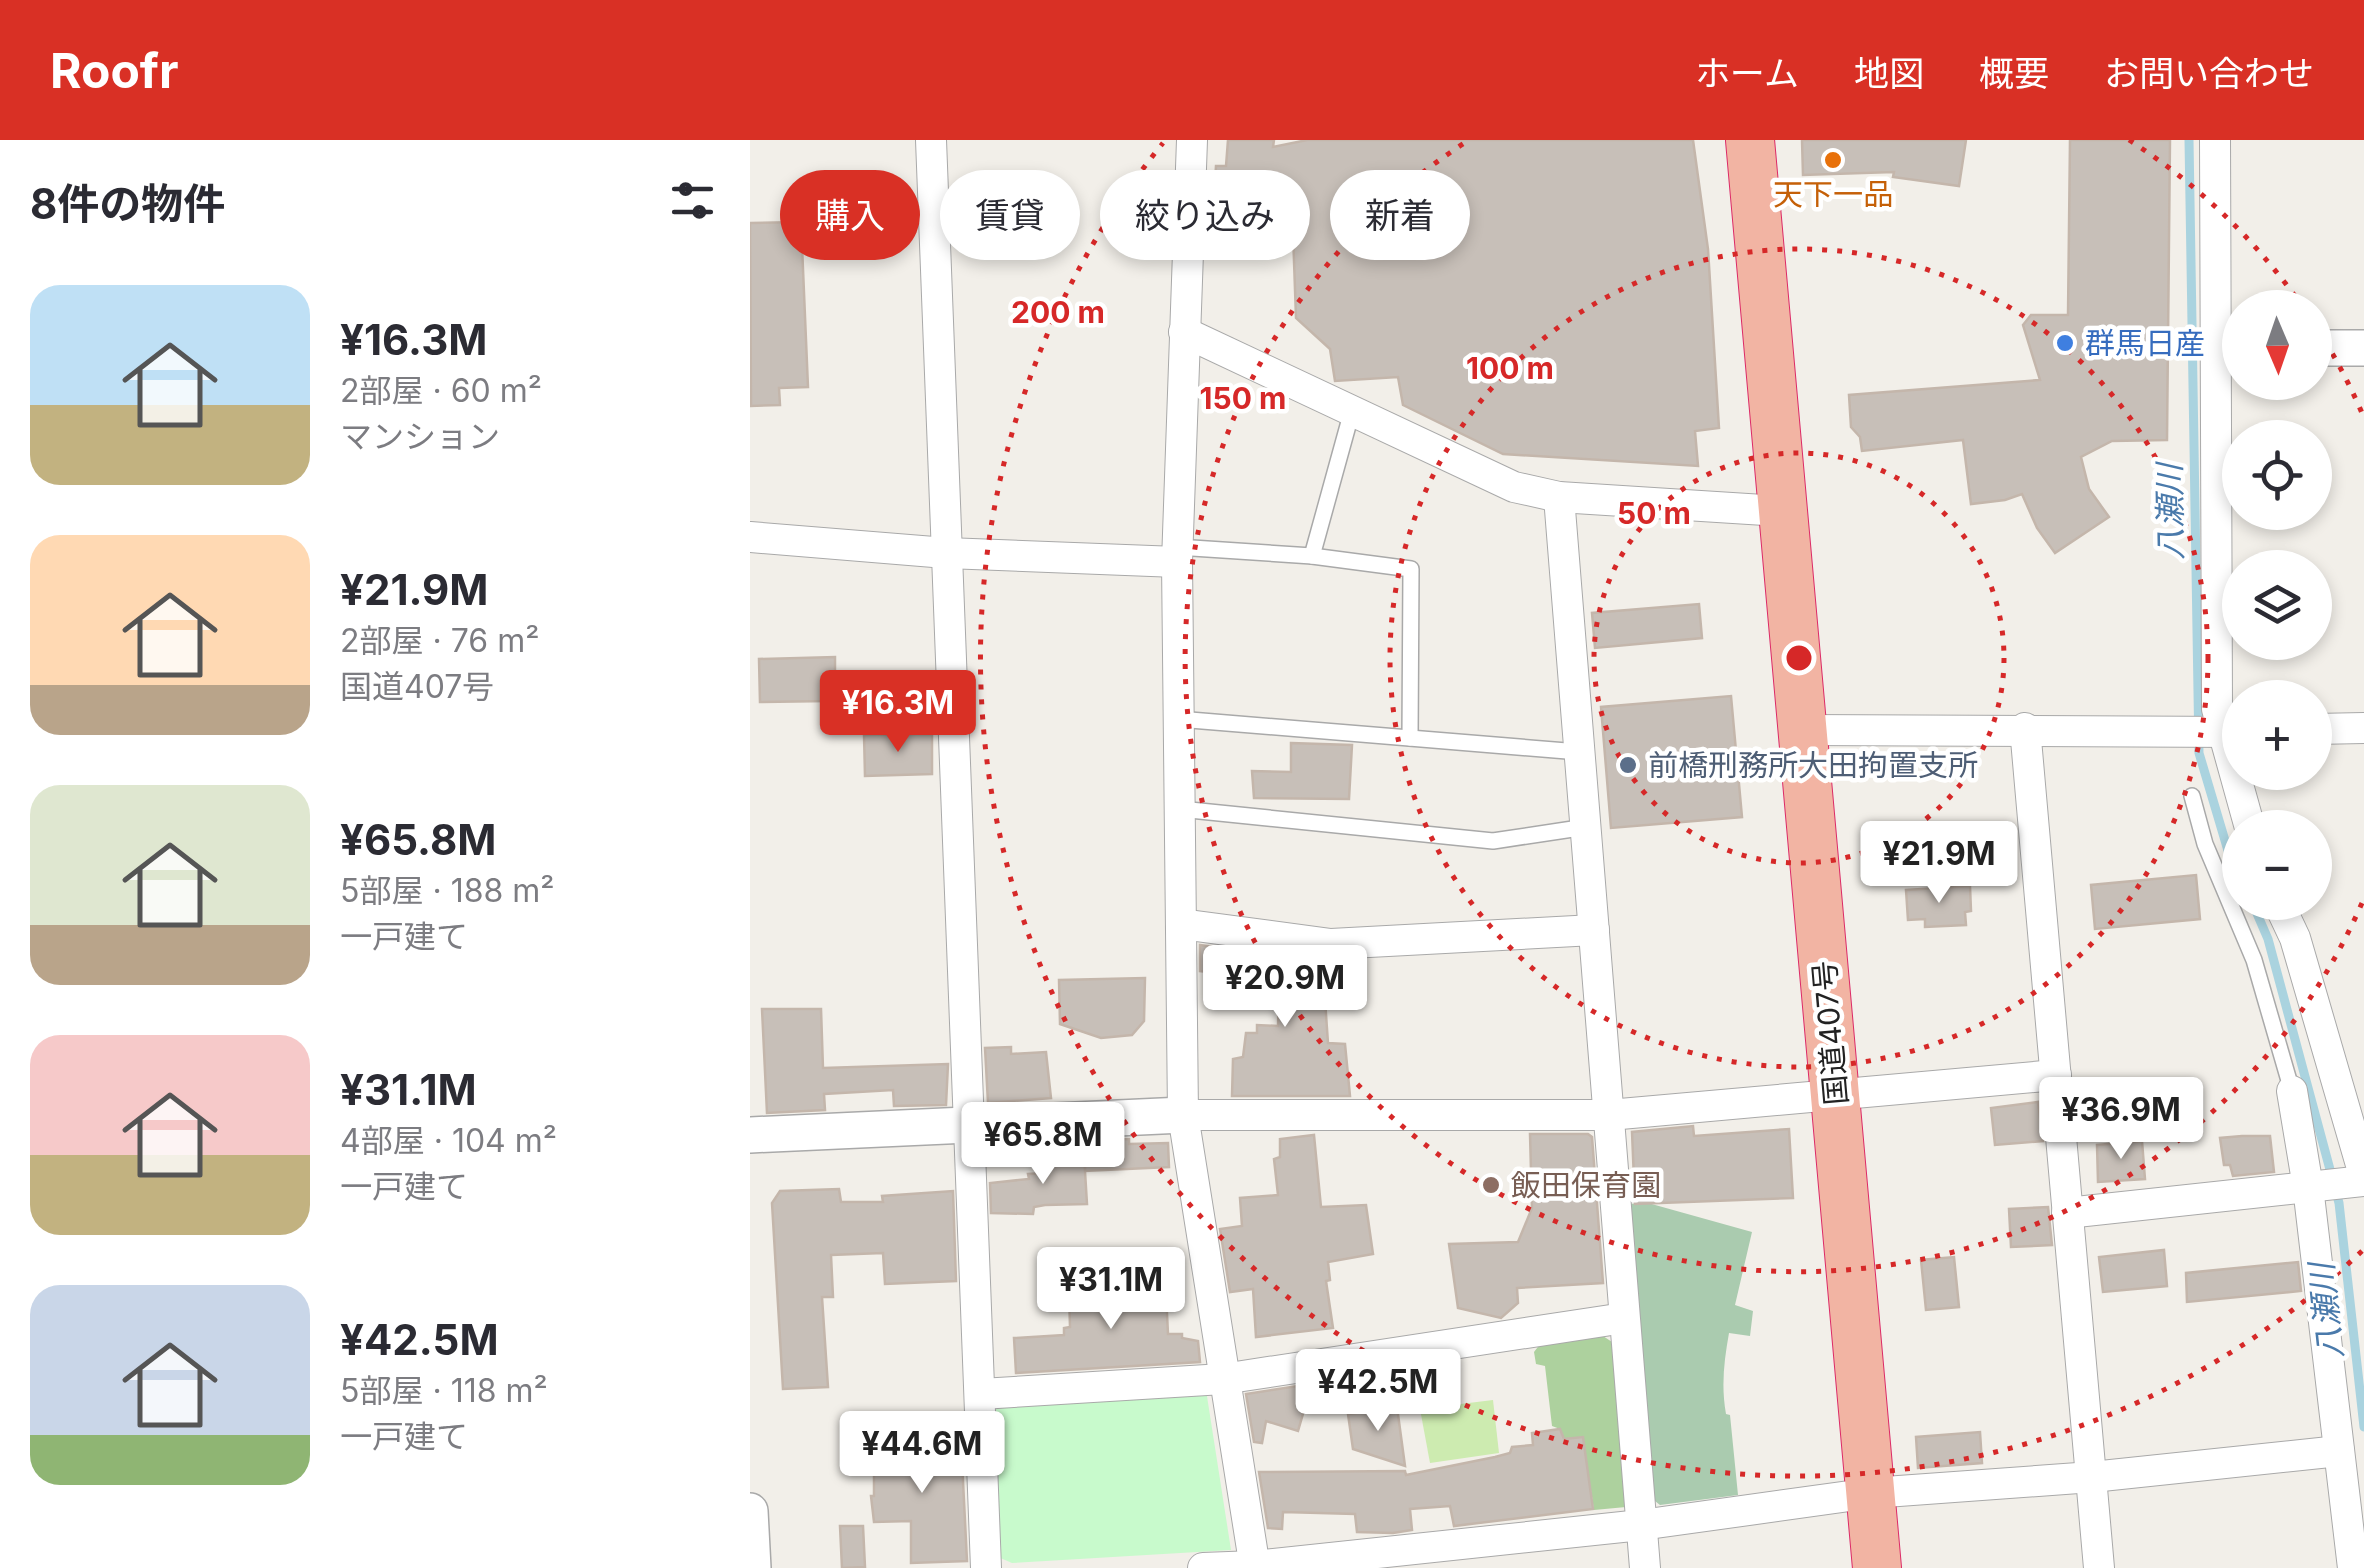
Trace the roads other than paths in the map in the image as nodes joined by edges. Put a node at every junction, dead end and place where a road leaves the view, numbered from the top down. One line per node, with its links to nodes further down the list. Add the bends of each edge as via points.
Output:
1 (931, 140): 14 (street)
2 (1192, 140): 6 (street)
3 (1750, 140): 12 (highway, 国道407号)
4 (2215, 140): 5 (street)
5 (2225, 290)
6 (1184, 332): 10 (street); 15 (street)
7 (2332, 348): 8 (street)
8 (2364, 348)
9 (2227, 400): 17 (street)
10 (1352, 411): 11 (street, via 1514,487); 16 (lane)
11 (1559, 497): 12 (street); 25 (street)
12 (1781, 511): 22 (highway, 国道407号)
13 (750, 538): 14 (street)
14 (946, 553): 15 (street); 37 (street)
15 (1177, 555): 16 (lane); 18 (street)
16 (1312, 556): 24 (lane, via 1411,569)
17 (2222, 716)
18 (1178, 718): 24 (lane); 27 (street)
19 (2024, 728): 22 (street); 23 (street); 32 (street)
20 (2364, 728): 21 (street)
21 (2332, 729)
22 (1802, 730): 34 (highway, 国道407号)
23 (2222, 732)
24 (1410, 738): 25 (lane)
25 (1579, 752): 28 (street)
26 (2192, 796): 33 (lane, via 2254,960)
27 (1180, 808): 28 (lane, via 1493,841); 30 (street)
28 (1586, 828): 31 (street)
29 (2286, 920): 39 (street)
30 (1181, 924): 31 (street, via 1331,944); 35 (street)
31 (1594, 930): 36 (street)
32 (2056, 1076): 34 (street); 41 (street)
33 (2292, 1091): 40 (street)
34 (1836, 1095): 36 (street); 47 (highway, 国道407号)
35 (1183, 1114): 36 (street); 37 (street); 43 (street)
36 (1608, 1115): 42 (street)
37 (967, 1125): 38 (street); 44 (street)
38 (750, 1135)
39 (2359, 1179): 40 (street)
40 (2312, 1186): 41 (street); 45 (street)
41 (2066, 1213): 46 (street)
42 (1624, 1318): 43 (street); 49 (street)
43 (1223, 1380): 44 (street); 50 (street)
44 (980, 1394): 52 (street)
45 (2339, 1451): 46 (street); 57 (street)
46 (2092, 1477): 47 (street); 56 (street)
47 (1871, 1493): 49 (street); 55 (highway, 国道407号)
48 (750, 1511): 51 (street)
49 (1640, 1525): 50 (street); 54 (street)
50 (1255, 1567): 53 (street)
51 (753, 1568)
52 (986, 1568)
53 (1202, 1568)
54 (1645, 1568)
55 (1878, 1568)
56 (2099, 1568)
57 (2353, 1568)

